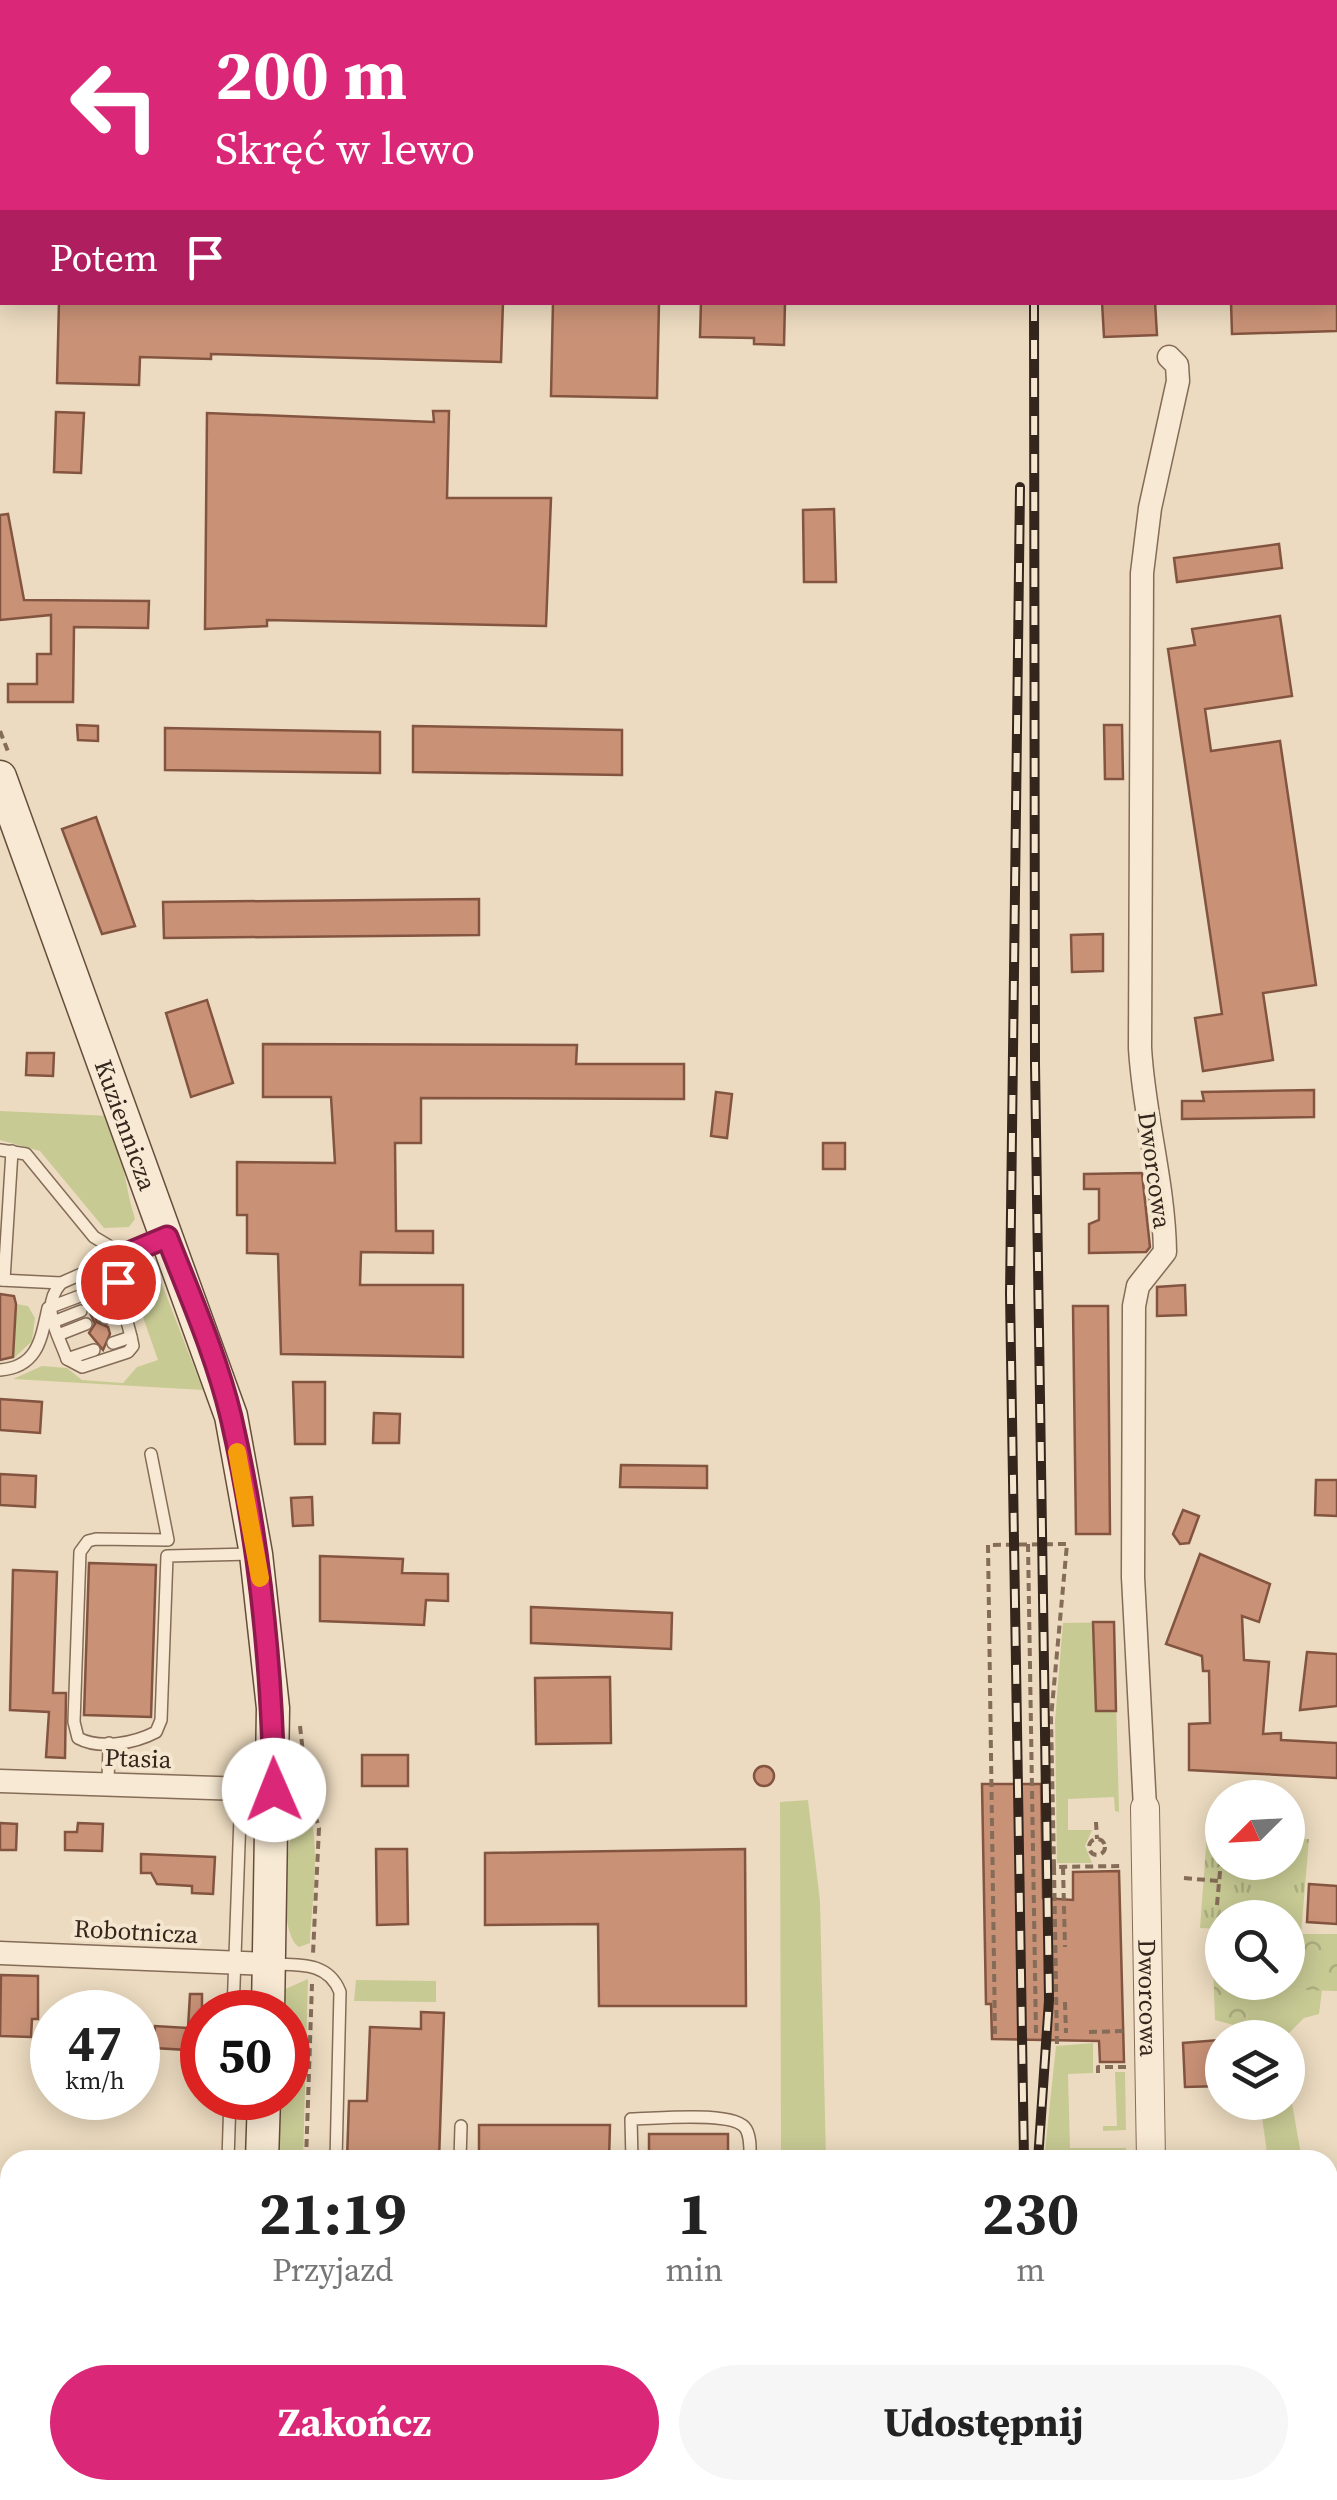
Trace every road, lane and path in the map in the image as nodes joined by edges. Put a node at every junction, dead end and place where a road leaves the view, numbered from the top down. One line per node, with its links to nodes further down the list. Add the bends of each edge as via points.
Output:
1 (1169, 356): 34 (street, Dworcowa, via 1178,381 1142,573 1140,1048 1166,1252 1138,1286 1134,1306 1133,1577)
2 (0, 777): 4 (main road, Kuziennicza)
3 (6, 1150): 5 (lane, via 26,1154 94,1237); 6 (lane)
4 (167, 1237): 5 (lane); 26 (main road, Kuziennicza, via 230,1416)
5 (124, 1255): 7 (lane); 8 (lane)
6 (2, 1280): 7 (lane)
7 (61, 1282): 11 (lane)
8 (118, 1282): 9 (lane); 11 (lane)
9 (117, 1298): 10 (lane); 13 (lane)
10 (100, 1304)
11 (48, 1308): 15 (lane); 22 (lane, via 33,1356)
12 (81, 1311): 15 (lane)
13 (122, 1311): 14 (lane); 18 (lane)
14 (104, 1318)
15 (53, 1322): 17 (lane)
16 (86, 1324): 17 (lane)
17 (58, 1335): 21 (lane)
18 (131, 1336): 19 (lane); 21 (lane, via 133,1346 118,1356 82,1368)
19 (113, 1343)
20 (94, 1350): 21 (lane)
21 (68, 1360)
22 (0, 1370)
23 (151, 1454): 24 (lane)
24 (168, 1540): 27 (lane); 29 (lane, via 96,1539 80,1552 75,1729 86,1742)
25 (1028, 1544): 40 (path, via 1066,1544 1052,1718); 57 (path, via 988,1545); 58 (path)
26 (256, 1554): 27 (lane); 33 (main road, Kuziennicza)
27 (168, 1556): 29 (lane, via 161,1720 142,1740)
28 (298, 1708): 50 (path, via 319,1828)
29 (110, 1743): 31 (lane)
30 (0, 1781): 31 (street, Ptasia)
31 (108, 1784): 32 (street, Ptasia)
32 (241, 1788): 33 (street, Ptasia); 48 (lane)
33 (274, 1790): 49 (main road, Kuziennicza)
34 (1145, 1808): 72 (street, Dworcowa)
35 (1096, 1822): 36 (path)
36 (1097, 1838): 37 (path, via 1105,1845); 37 (path, via 1088,1848)
37 (1097, 1856): 38 (path)
38 (1098, 1866): 39 (path); 41 (path)
39 (1128, 1866)
40 (1054, 1867): 41 (path); 59 (path)
41 (1063, 1867): 46 (path)
42 (1184, 1878): 43 (path)
43 (1205, 1879)
44 (1218, 1880): 45 (path)
45 (1216, 1900)
46 (1064, 1947)
47 (0, 1953): 48 (street, Robotnicza)
48 (235, 1964): 49 (street, Robotnicza); 51 (lane)
49 (270, 1964): 50 (lane); 52 (main road, Kuziennicza)
50 (312, 1965): 67 (path); 68 (lane, via 340,1992)
51 (234, 1990)
52 (269, 1990)
53 (1065, 2002): 56 (path)
54 (1089, 2032): 55 (path)
55 (1124, 2032)
56 (1066, 2033)
57 (996, 2034)
58 (1036, 2034)
59 (1057, 2044)
60 (1132, 2067): 61 (path)
61 (1098, 2072)
62 (229, 2120): 65 (lane)
63 (263, 2120): 66 (main road)
64 (461, 2126): 69 (lane)
65 (228, 2150)
66 (262, 2150)
67 (306, 2150)
68 (336, 2150)
69 (460, 2150)
70 (632, 2150): 71 (lane, via 631,2119 719,2118 746,2128)
71 (749, 2150)
72 (1151, 2150)

